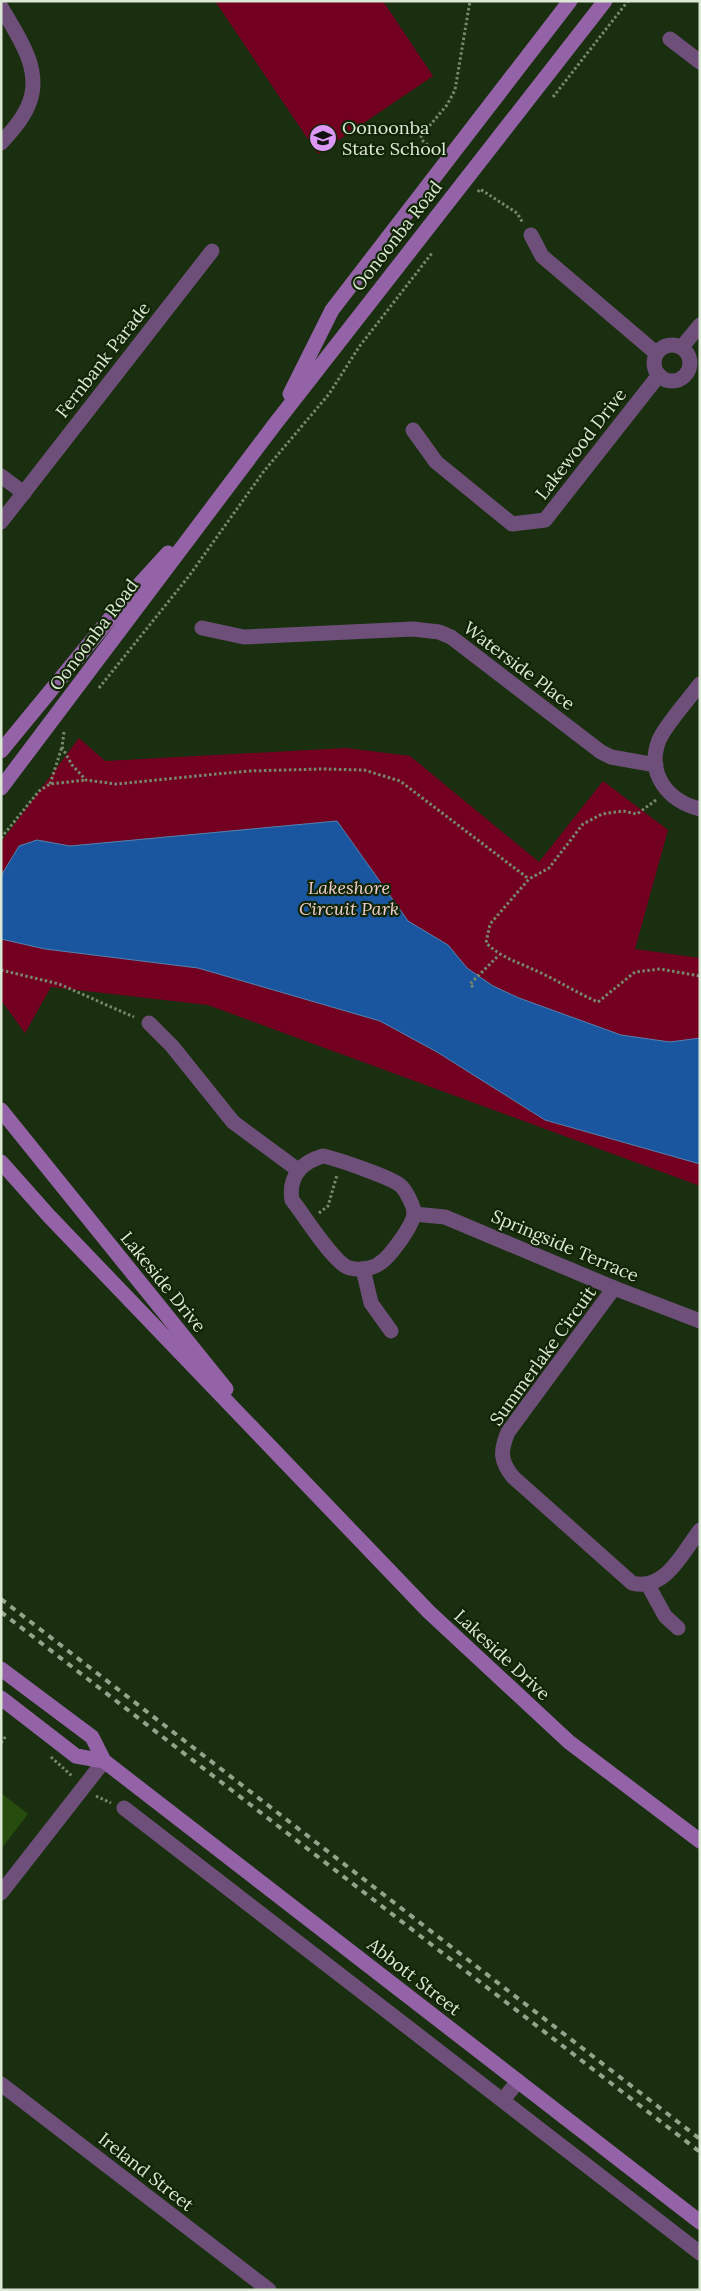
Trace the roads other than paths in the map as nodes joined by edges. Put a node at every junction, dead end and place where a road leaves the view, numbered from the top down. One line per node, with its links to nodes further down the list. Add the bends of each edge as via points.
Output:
1 (570, 1): 15 (street, Oonoonba Road, via 332,310)
2 (605, 1): 15 (street, Oonoonba Road)
3 (1, 7): 6 (street, via 22,42 33,74 29,105)
4 (670, 39): 5 (street)
5 (700, 62)
6 (1, 144)
7 (531, 234): 11 (street, via 542,256)
8 (212, 251): 18 (street, Fernbank Parade)
9 (700, 325): 10 (street)
10 (682, 348): 11 (street, via 672,344); 12 (street, via 690,357)
11 (656, 353): 13 (street, via 654,366)
12 (688, 372): 13 (street, via 678,380 670,381); 14 (street)
13 (659, 376): 16 (street, Lakewood Drive, via 544,520 512,524 436,462)
14 (700, 382)
15 (274, 424): 19 (street, Oonoonba Road)
16 (413, 430)
17 (1, 476): 18 (street)
18 (24, 493): 20 (street, Fernbank Parade)
19 (215, 503): 23 (street, Oonoonba Road, via 126,599); 25 (street, Oonoonba Road)
20 (1, 522)
21 (202, 628): 24 (street, Waterside Place, via 244,637 413,629 439,632 466,648 601,752 611,757)
22 (700, 684): 24 (street, via 660,739)
23 (1, 751)
24 (656, 765): 26 (street, via 666,792 679,802)
25 (1, 788)
26 (700, 810)
27 (148, 1023): 30 (street, via 172,1046 233,1122)
28 (1, 1110): 36 (street, Lakeside Drive)
29 (1, 1162): 36 (street, Lakeside Drive)
30 (298, 1170): 31 (street, via 309,1160 324,1156 341,1160 401,1185); 32 (street, via 292,1181 292,1200 338,1260 348,1267)
31 (414, 1214): 32 (street, via 410,1228 380,1264); 33 (street, Springside Terrace, via 446,1217)
32 (363, 1269): 35 (street, via 371,1303)
33 (614, 1288): 34 (street, Springside Terrace); 38 (street, Summerlake Circuit, via 508,1432 501,1453 513,1477 632,1583)
34 (700, 1321)
35 (391, 1331)
36 (297, 1476): 46 (street, Lakeside Drive, via 429,1612 569,1742)
37 (700, 1530): 38 (street, via 664,1576)
38 (648, 1585): 39 (street, via 665,1616)
39 (678, 1628)
40 (1, 1669): 42 (street, Abbott Street, via 92,1737)
41 (1, 1698): 42 (street, Abbott Street, via 76,1756)
42 (104, 1761): 44 (street, Abbott Street); 47 (street)
43 (124, 1808): 45 (street)
44 (178, 1818): 45 (street); 48 (street, Abbott Street)
45 (164, 1838): 49 (street)
46 (700, 1841)
47 (1, 1893)
48 (291, 1906): 49 (street); 50 (street, Abbott Street)
49 (276, 1925): 51 (street)
50 (409, 1997): 51 (street); 52 (street, Abbott Street)
51 (395, 2017): 54 (street)
52 (518, 2081): 54 (street); 55 (street, Abbott Street)
53 (1, 2084): 57 (street, Ireland Street)
54 (503, 2100): 56 (street)
55 (700, 2222)
56 (700, 2253)
57 (269, 2290)

